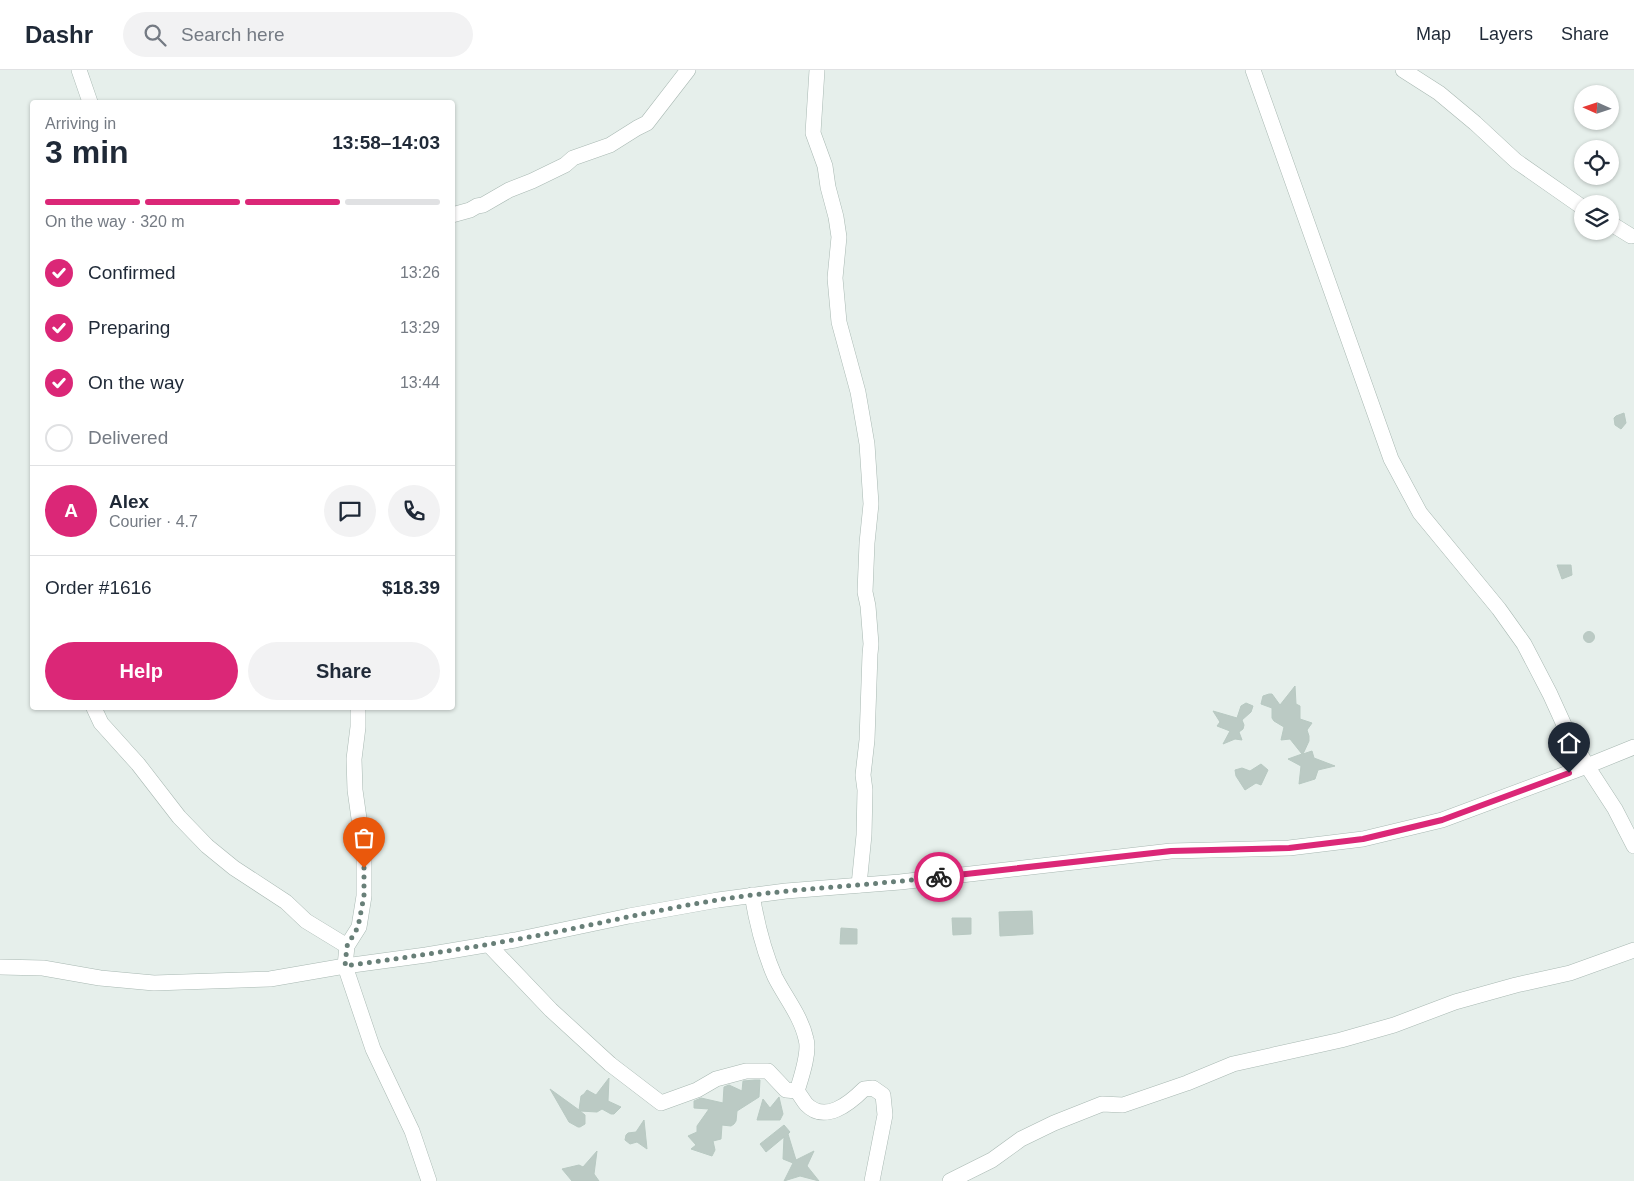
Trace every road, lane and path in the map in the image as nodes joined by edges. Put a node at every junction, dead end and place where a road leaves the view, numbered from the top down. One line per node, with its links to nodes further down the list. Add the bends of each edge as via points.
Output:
1 (79, 70): 6 (street)
2 (688, 70): 8 (street, via 647,123 610,145 572,158 565,165 509,190 483,206)
3 (817, 70): 16 (street, via 813,134 825,166 836,217 839,237 835,278 840,322 858,392 870,473 866,592 872,644)
4 (1253, 70): 14 (street, via 1391,459 1420,513 1524,644)
5 (1403, 70): 7 (street, via 1446,99 1516,161)
6 (89, 100)
7 (1574, 201)
8 (455, 214)
9 (1619, 229): 10 (street)
10 (1631, 236)
11 (95, 710): 19 (street, via 101,724 207,846 286,902 306,921)
12 (358, 710): 19 (street, via 354,759 364,854 364,896 358,927)
13 (1634, 747): 14 (street)
14 (1587, 766): 15 (street); 16 (street, via 1442,820 1363,839 1289,848 1171,851)
15 (1634, 846)
16 (859, 885): 17 (street)
17 (752, 895): 18 (street); 23 (street, via 764,950 807,1040)
18 (488, 944): 21 (street); 23 (street, via 551,1010 610,1064 661,1103 716,1079 746,1071 768,1071 786,1090)
19 (347, 946): 21 (street)
20 (1634, 950): 24 (street, via 1570,973 1455,1002 1394,1025 1234,1064 1123,1105 1102,1104 1030,1135)
21 (345, 966): 22 (street, via 270,978 154,983 43,968); 25 (street, via 373,1049 412,1131)
22 (0, 967)
23 (797, 1091): 26 (street, via 807,1106 822,1113 836,1110 864,1089 873,1088 883,1096 885,1115)
24 (971, 1177): 27 (street)
25 (429, 1181)
26 (872, 1181)
27 (950, 1181)

